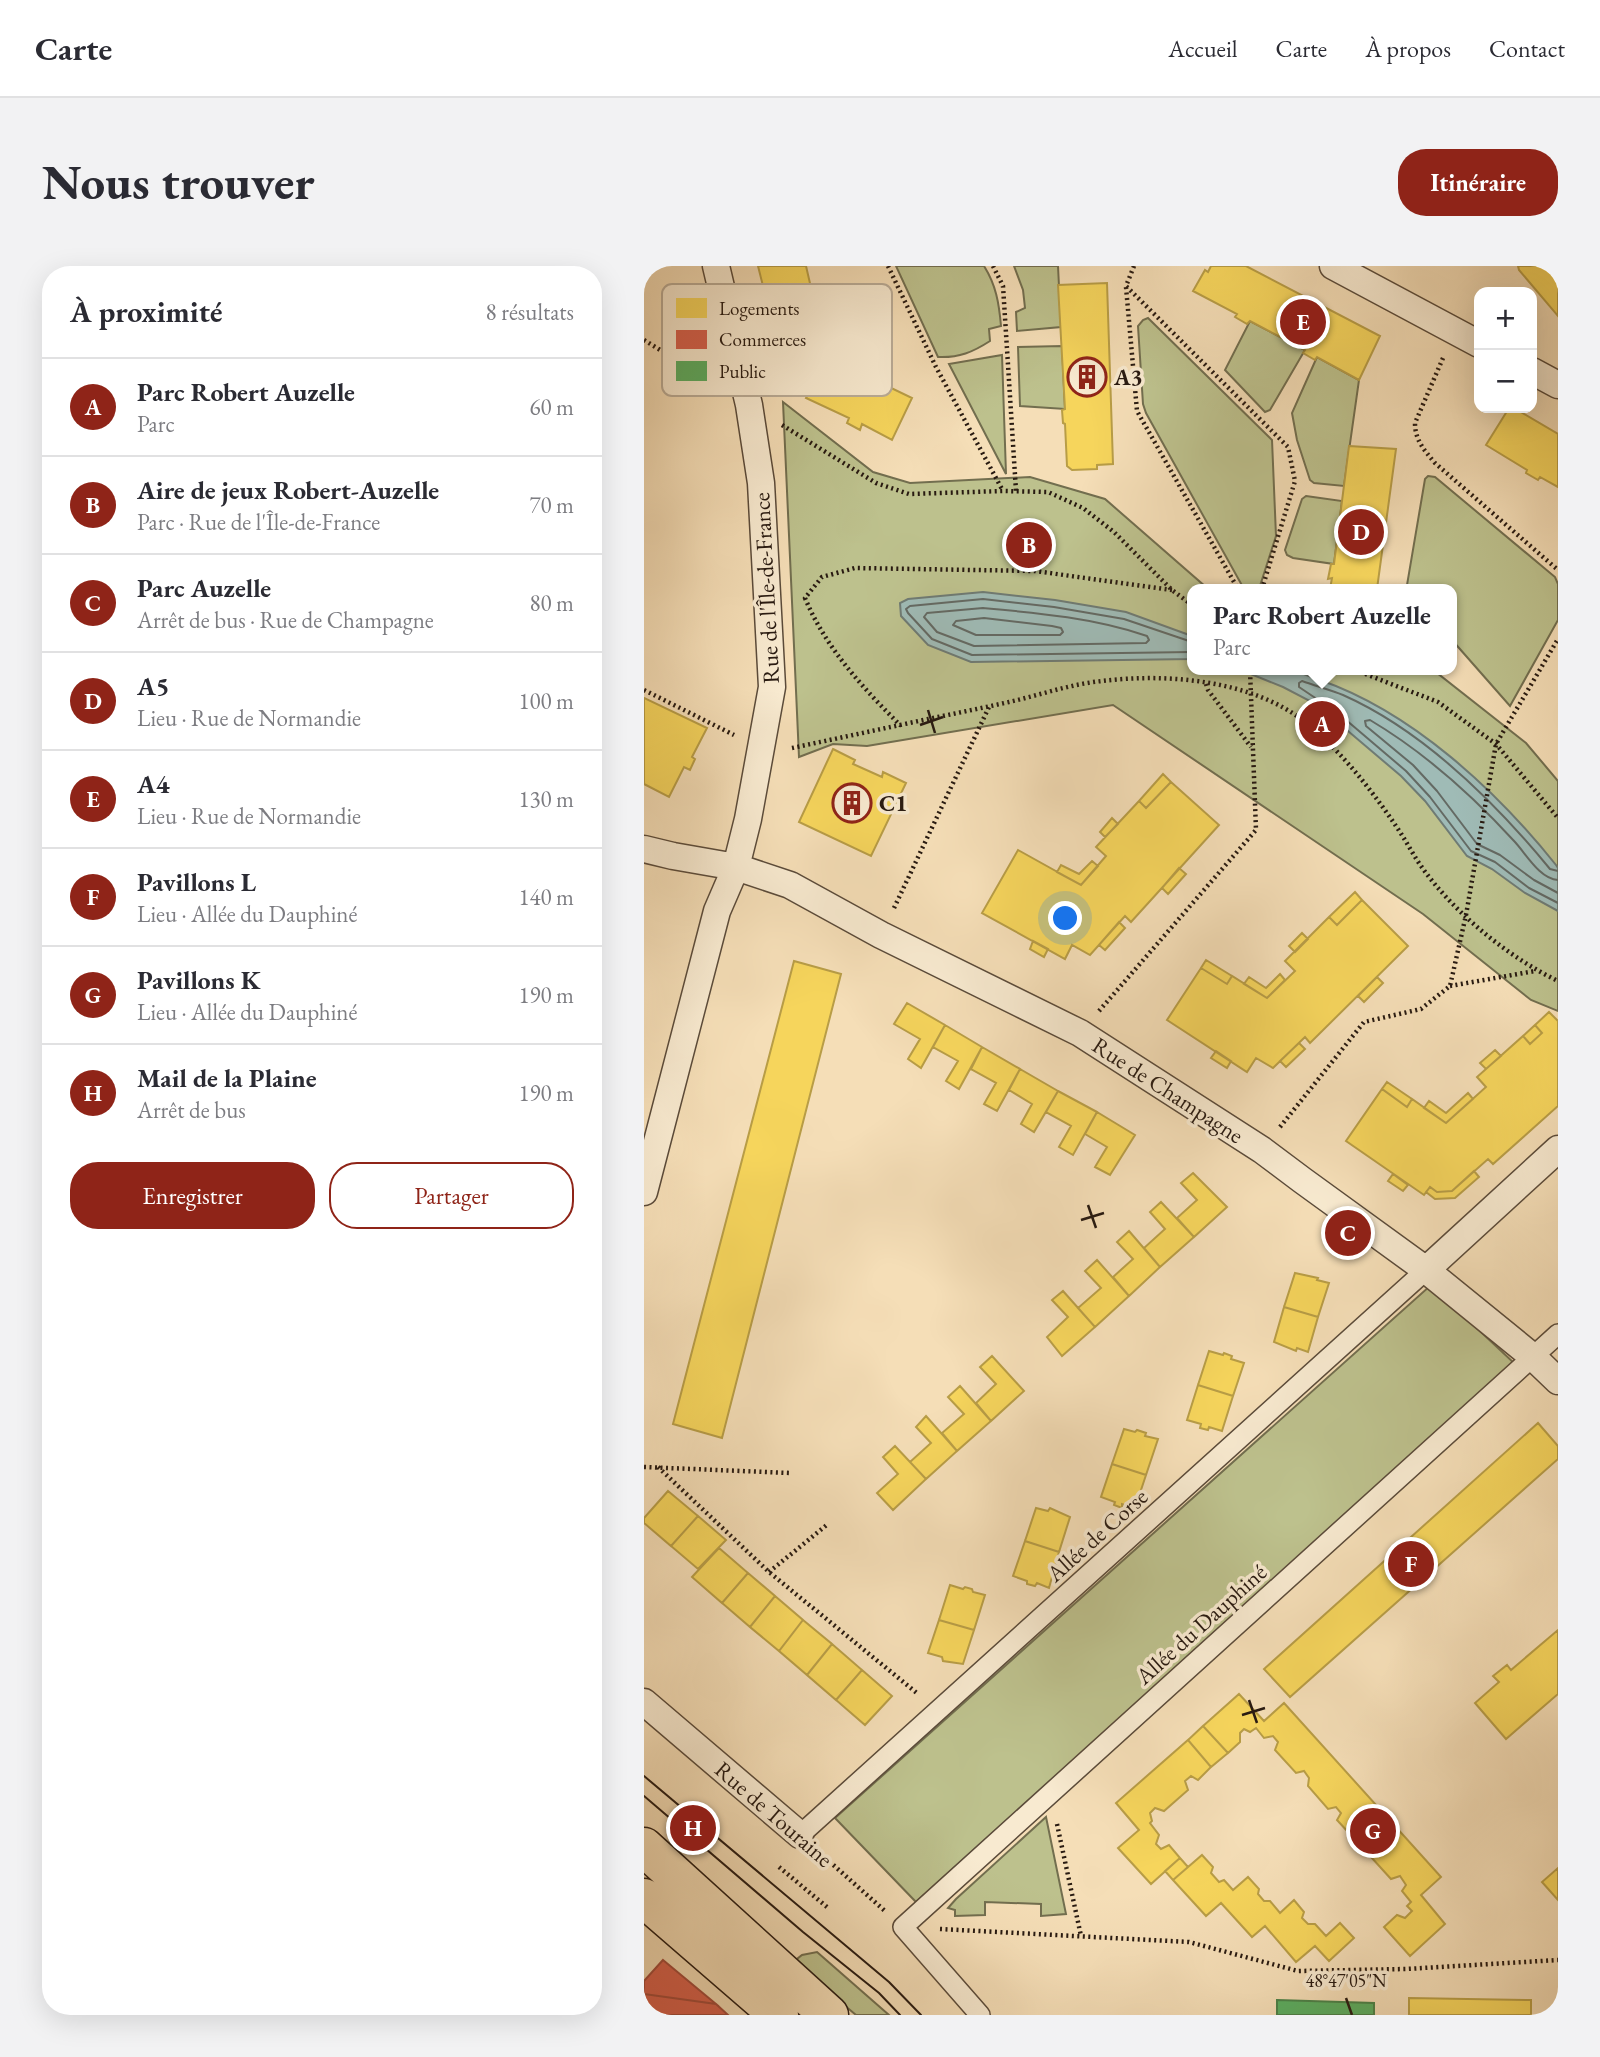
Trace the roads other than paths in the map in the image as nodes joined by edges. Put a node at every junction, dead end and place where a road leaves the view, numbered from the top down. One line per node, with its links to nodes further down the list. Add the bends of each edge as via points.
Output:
1 (716, 266): 3 (street, Rue de l'Île-de-France)
2 (1333, 266): 4 (street)
3 (720, 284)
4 (1474, 341)
5 (1537, 374): 6 (street)
6 (1558, 385)
7 (747, 396): 9 (street, Rue de l'Île-de-France, via 761,483 772,687)
8 (644, 849): 9 (street, Rue de Champagne)
9 (736, 867): 11 (street, Rue de l'Île-de-France, via 717,911); 12 (street, Rue de Champagne, via 790,885 1080,1032 1262,1150)
10 (1558, 1149): 12 (street)
11 (644, 1192)
12 (1426, 1270): 14 (street, Rue de Champagne); 17 (street, Allée de Corse)
13 (1558, 1334): 14 (street, Allée du Dauphiné)
14 (1533, 1357): 15 (street, Rue de Champagne); 22 (street, Allée du Dauphiné, via 903,1927)
15 (1558, 1381)
16 (644, 1702): 17 (street, Rue de Touraine)
17 (800, 1835)
18 (644, 1847): 21 (main road)
19 (644, 1898): 20 (main road)
20 (779, 2015)
21 (829, 2015)
22 (980, 2015)

